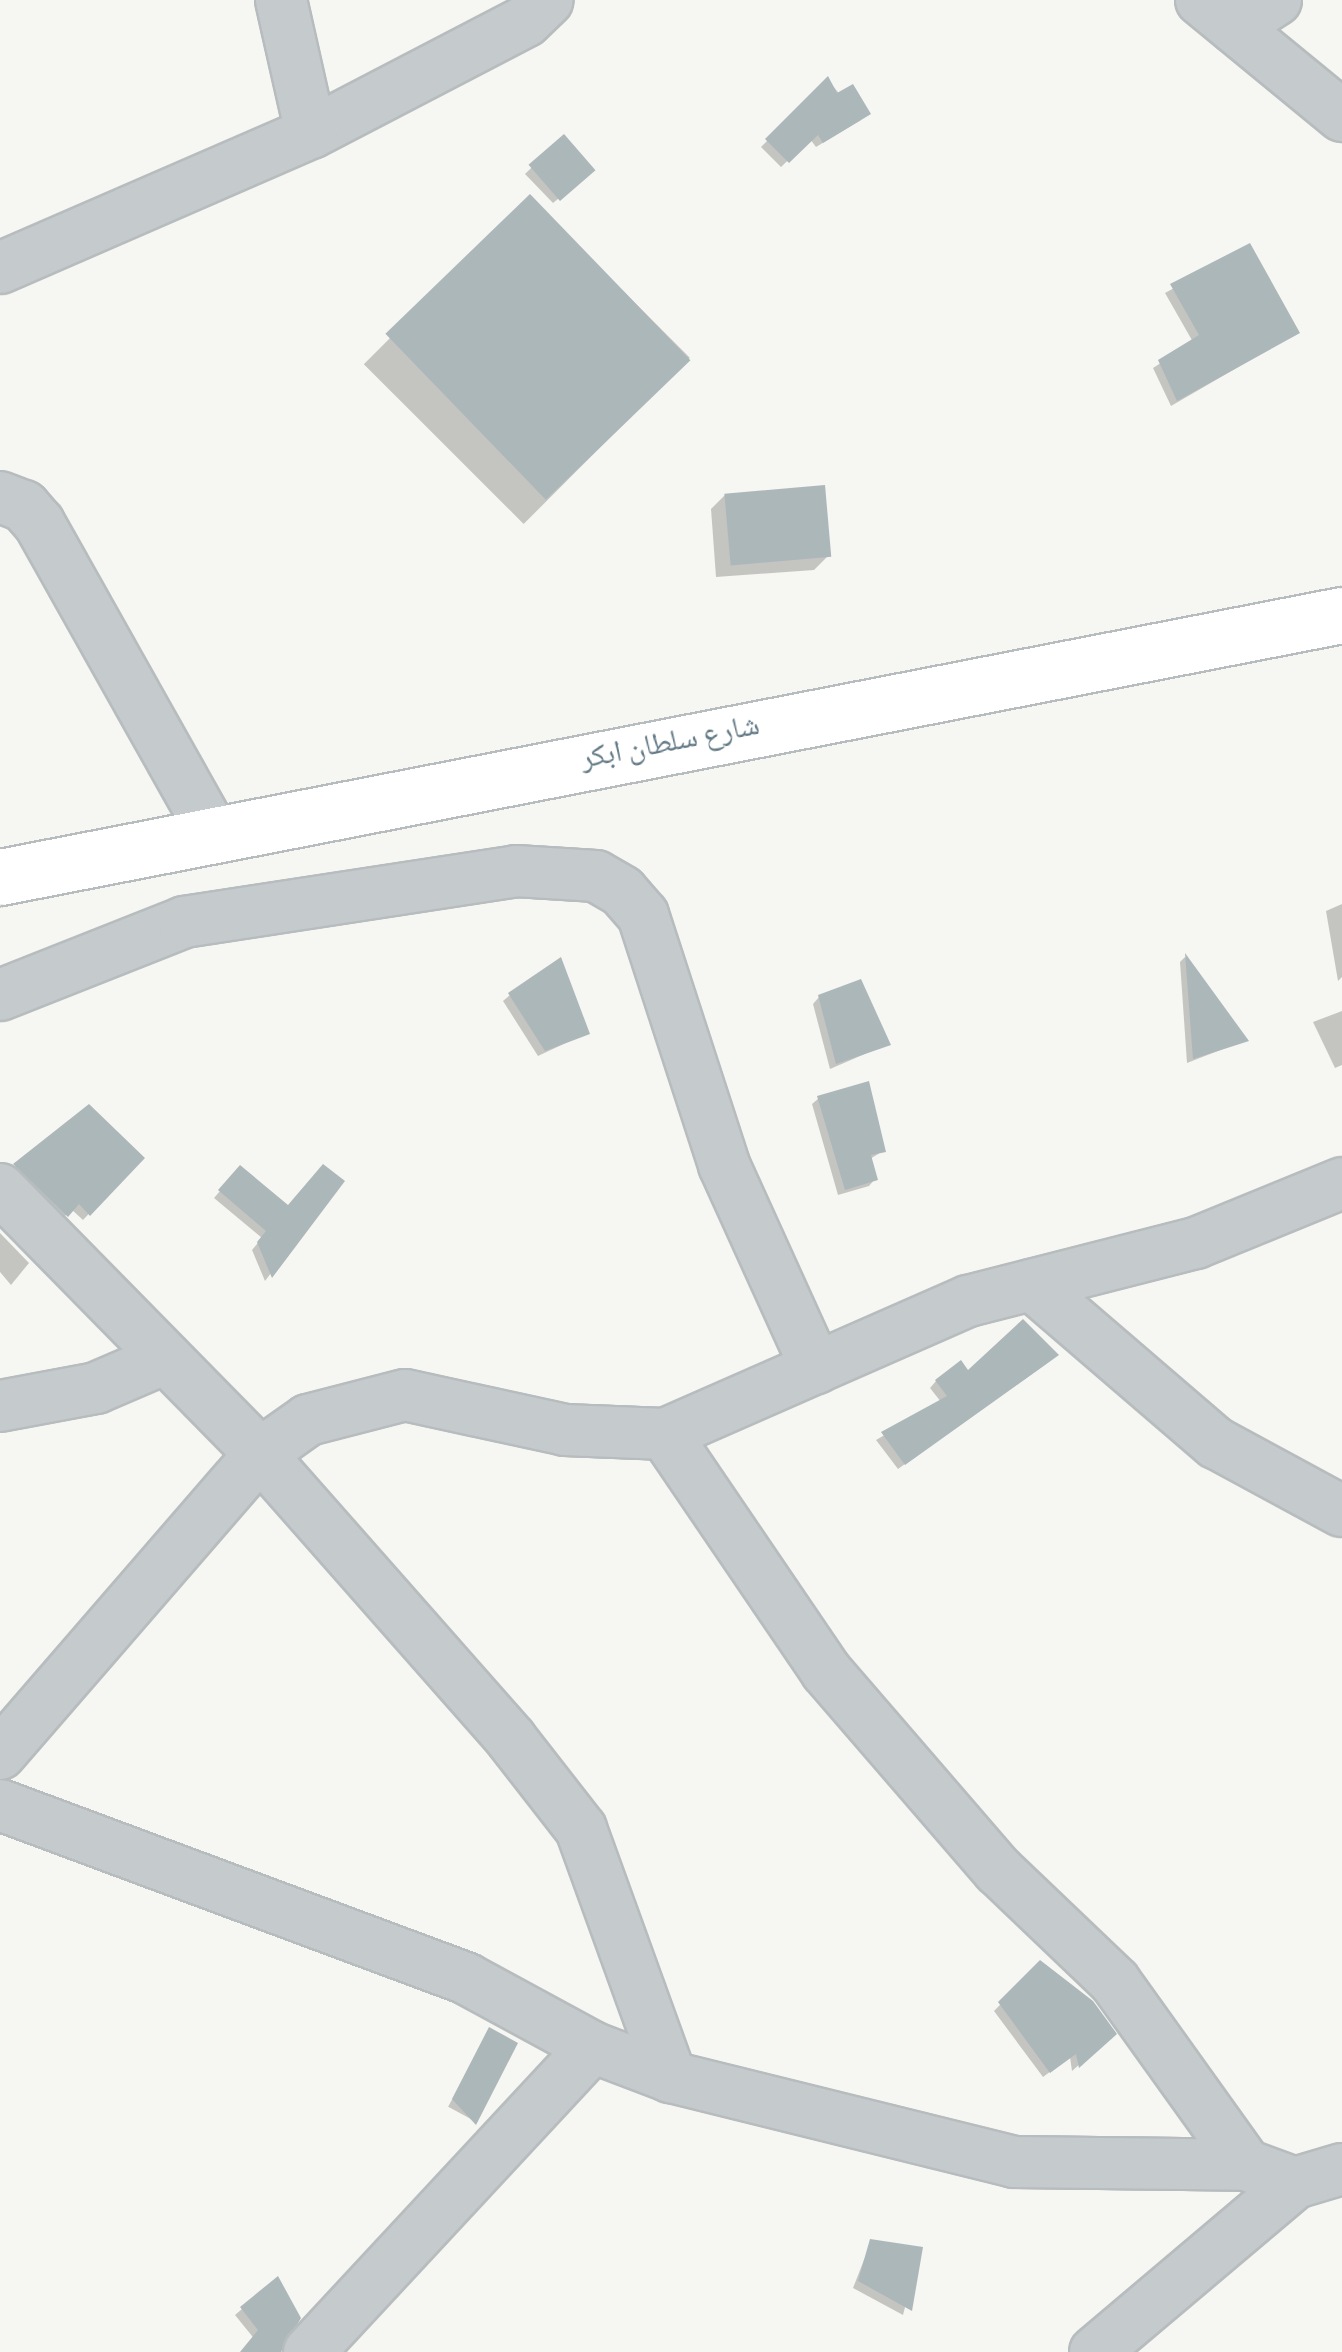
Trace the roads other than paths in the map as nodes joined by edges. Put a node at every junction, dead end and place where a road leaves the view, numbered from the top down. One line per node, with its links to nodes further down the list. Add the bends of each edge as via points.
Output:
1 (281, 0): 6 (street)
2 (548, 0): 6 (street, via 526,21)
3 (1276, 0): 4 (street)
4 (1217, 14): 5 (street)
5 (1342, 116)
6 (311, 133): 7 (street)
7 (0, 268)
8 (0, 497): 10 (street, via 24,506 50,539)
9 (1342, 615): 10 (highway, شارع سلطان ابكر)
10 (213, 833): 11 (highway, شارع سلطان ابكر)
11 (0, 876)
12 (0, 995): 17 (street, via 184,922 516,871 596,876 622,890 642,915 724,1165)
13 (1342, 1182): 15 (street, via 1196,1243)
14 (0, 1189): 16 (street)
15 (1032, 1285): 17 (street, via 968,1301); 21 (street, via 1216,1443)
16 (166, 1358): 18 (street, via 96,1388); 20 (street)
17 (816, 1368): 19 (street)
18 (0, 1406)
19 (665, 1434): 20 (street, via 565,1430 405,1395 308,1420); 26 (street, via 826,1671 998,1870 1115,1982)
20 (260, 1454): 22 (street); 25 (street, via 511,1738 580,1830)
21 (1342, 1511)
22 (0, 1754)
23 (0, 1805): 24 (street, via 467,1979)
24 (592, 2047): 25 (street); 29 (street)
25 (671, 2077): 26 (street, via 1014,2162)
26 (1246, 2166): 28 (street)
27 (1342, 2169): 28 (street)
28 (1295, 2183): 30 (street)
29 (310, 2352)
30 (1096, 2352)

